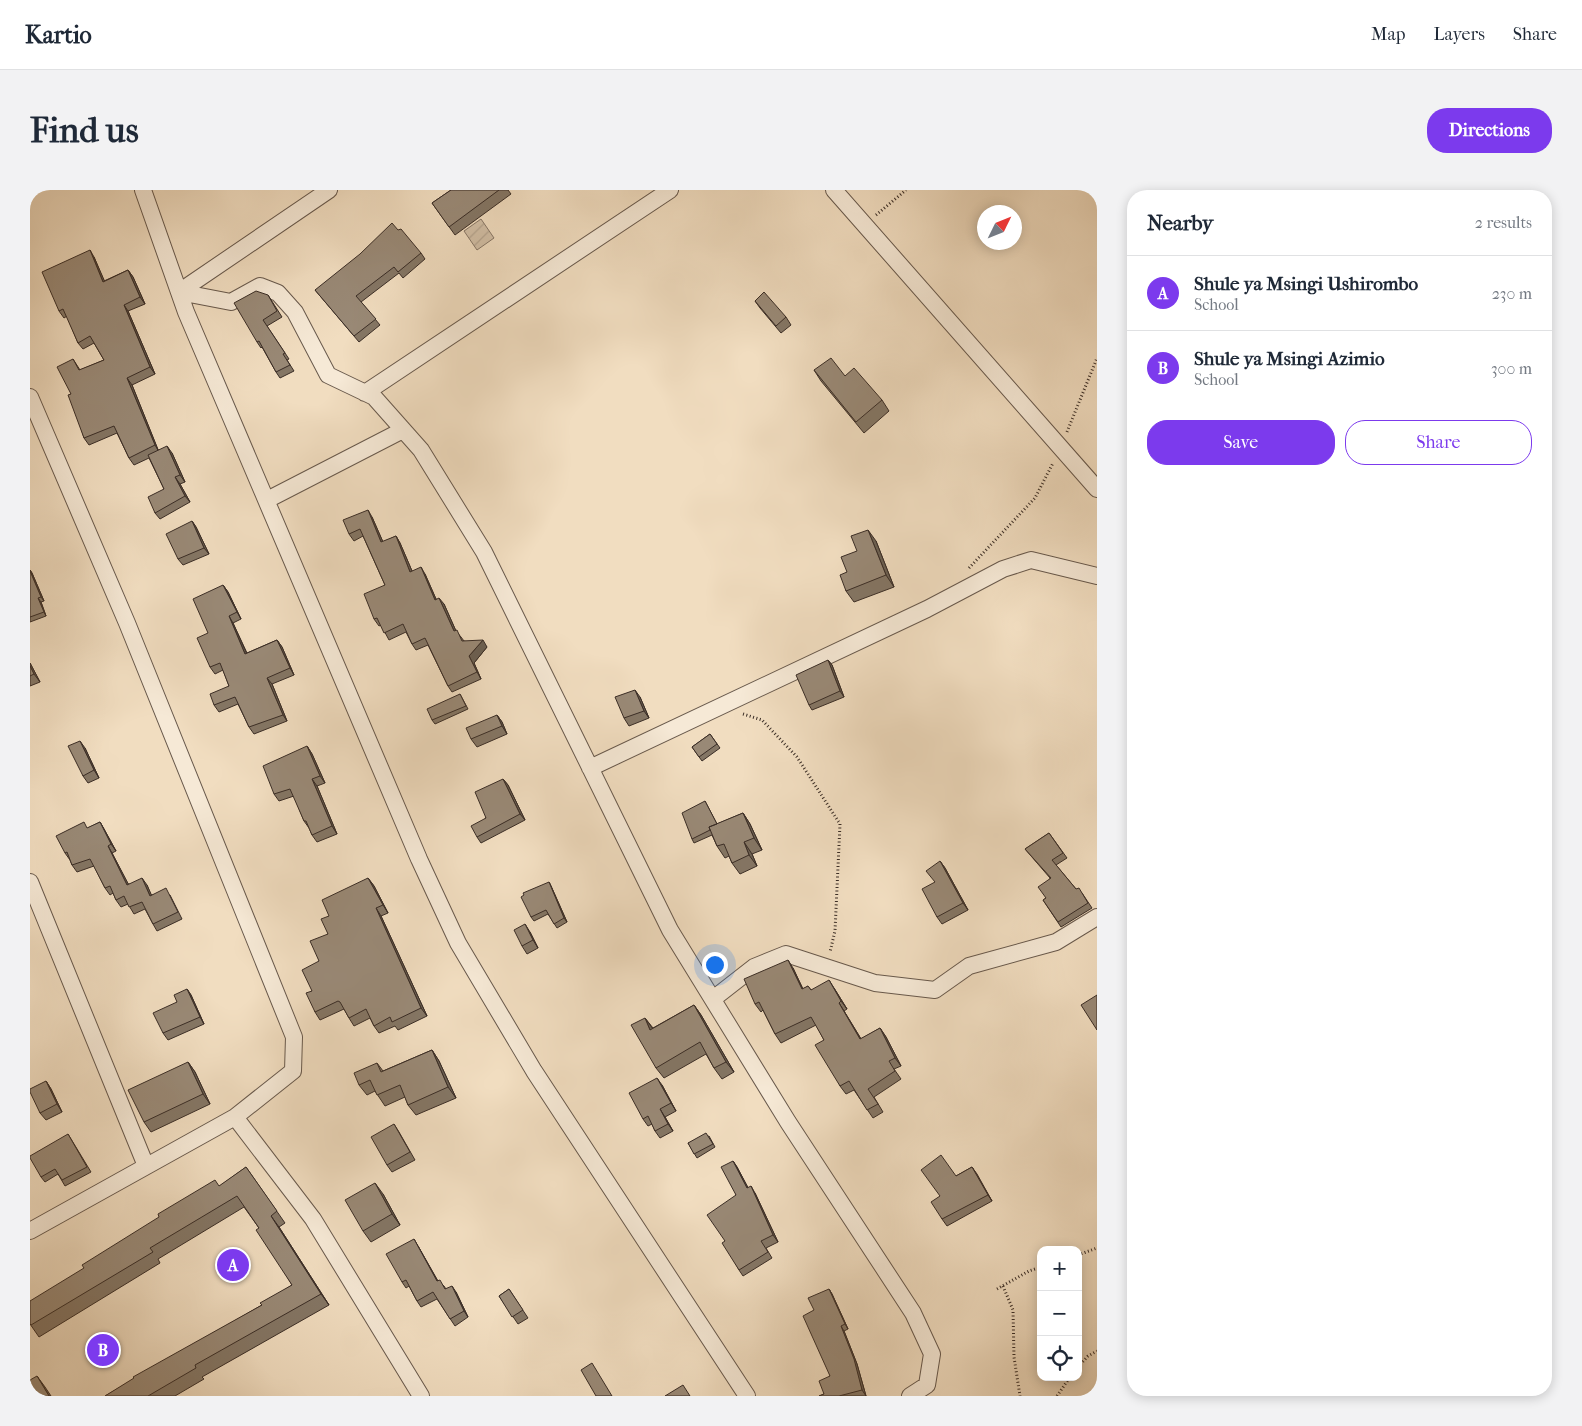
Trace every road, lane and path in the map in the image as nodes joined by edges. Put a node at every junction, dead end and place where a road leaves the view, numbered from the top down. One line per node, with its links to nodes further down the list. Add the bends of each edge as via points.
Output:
1 (143, 190): 7 (street)
2 (329, 190): 7 (street)
3 (670, 190): 9 (street)
4 (834, 190): 6 (street)
5 (906, 190): 6 (path)
6 (865, 225): 12 (street)
7 (179, 292): 9 (street, via 231,302 260,286 278,293 295,312 328,375); 14 (street)
8 (1097, 358): 12 (path)
9 (365, 393): 11 (street, via 374,397)
10 (30, 397): 23 (street, via 127,623 294,1037 293,1071)
11 (403, 430): 14 (street); 18 (street, via 422,450 484,552)
12 (1060, 447): 13 (street); 15 (path, via 1035,498)
13 (1097, 489)
14 (267, 500): 35 (street, via 458,944 534,1071)
15 (962, 574)
16 (1097, 576): 17 (street, via 1031,560 1004,569)
17 (721, 707): 18 (street); 21 (path, via 762,720 797,757 840,824 835,931)
18 (590, 768): 22 (street, via 670,930)
19 (30, 882): 24 (street)
20 (1097, 917): 21 (street, via 1056,942 969,966 935,990 875,983)
21 (826, 968): 22 (street, via 786,954 754,967)
22 (713, 999): 36 (street, via 788,1122 913,1313 932,1354 927,1385)
23 (235, 1117): 24 (street); 34 (street, via 313,1219)
24 (146, 1166): 25 (street)
25 (30, 1231)
26 (1097, 1248): 27 (path)
27 (1082, 1254)
28 (1037, 1269): 29 (path)
29 (1003, 1286): 30 (path); 37 (path, via 1013,1310 1014,1357)
30 (997, 1289)
31 (1097, 1351): 32 (path)
32 (1082, 1363)
33 (1067, 1381): 38 (path)
34 (421, 1396)
35 (747, 1396)
36 (910, 1396)
37 (1020, 1396)
38 (1057, 1396)

